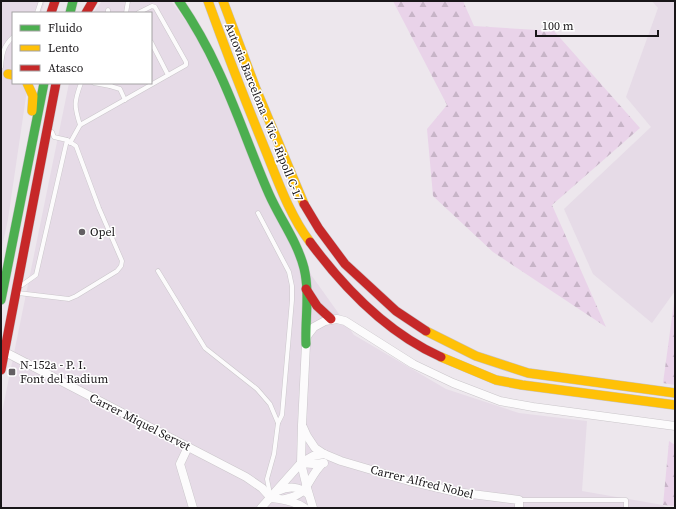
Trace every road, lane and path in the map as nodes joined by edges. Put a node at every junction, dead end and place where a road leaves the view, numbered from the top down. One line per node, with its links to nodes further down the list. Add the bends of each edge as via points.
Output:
1 (41, 1): 11 (lane)
2 (54, 1): 12 (highway)
3 (60, 1): 13 (highway)
4 (73, 1): 14 (highway)
5 (93, 1): 15 (highway)
6 (128, 1): 16 (lane)
7 (179, 1): 39 (highway, via 199,30 215,62 272,202 296,246 304,269)
8 (200, 1): 18 (highway)
9 (208, 1): 18 (highway, Autovia Barcelona - Vic - Ripoll C-17)
10 (223, 1): 46 (highway, Autovia Barcelona - Vic - Ripoll C-17, via 303,202 345,264 396,311 433,335 476,356 528,372)
11 (37, 12)
12 (51, 12)
13 (58, 12)
14 (70, 12)
15 (87, 12)
16 (126, 12)
17 (140, 12): 22 (lane, via 155,7 186,62 186,65)
18 (220, 34): 47 (highway, Autovia Barcelona - Vic - Ripoll C-17, via 289,209 301,230 350,291 384,322 425,350 470,370 496,380)
19 (12, 38): 21 (lane, via 2,52)
20 (152, 44): 22 (lane)
21 (7, 72)
22 (168, 75): 23 (lane)
23 (152, 83)
24 (28, 84): 36 (highway, via 34,101 21,178)
25 (44, 84): 36 (highway)
26 (56, 84): 35 (highway)
27 (62, 84): 33 (highway)
28 (81, 84): 32 (lane, via 75,100)
29 (110, 84): 31 (lane, via 120,88)
30 (147, 85): 31 (lane)
31 (125, 100): 32 (lane)
32 (80, 125): 34 (lane)
33 (52, 132): 34 (lane, via 54,137); 35 (highway)
34 (69, 141): 40 (lane, via 36,275); 40 (lane, via 76,146 122,261 121,266 117,271 69,299)
35 (43, 154): 40 (highway)
36 (21, 201): 41 (highway)
37 (258, 214): 50 (lane, via 289,272 292,286 282,415)
38 (158, 271): 50 (lane, via 205,348 264,396)
39 (306, 289): 42 (highway, via 318,308); 43 (highway)
40 (16, 291): 44 (highway)
41 (1, 300)
42 (331, 319): 43 (street, via 314,327 307,336); 52 (street, via 344,321 413,364 453,383 500,400 533,407)
43 (306, 344): 51 (street)
44 (5, 352): 45 (highway); 53 (street, Carrer Miquel Servet)
45 (1, 370)
46 (675, 392)
47 (588, 394): 48 (highway, Autovia Barcelona - Vic - Ripoll C-17); 49 (highway, via 624,405)
48 (675, 405)
49 (675, 412)
50 (278, 423): 60 (lane, via 274,454 267,479)
51 (302, 425): 54 (street, Carrer Alfred Nobel, via 311,442); 56 (street)
52 (675, 426)
53 (188, 447): 60 (street, Carrer Miquel Servet, via 254,482); 63 (street, via 180,464)
54 (324, 454): 55 (street, Carrer Alfred Nobel); 56 (street, via 313,456)
55 (341, 461): 57 (street, Carrer Alfred Nobel); 62 (street, Carrer Alfred Nobel, via 409,481)
56 (301, 463): 57 (street, Carrer Alfred Nobel); 58 (street); 59 (street)
57 (323, 463): 59 (street, via 315,472)
58 (277, 491): 59 (street, via 295,487); 60 (street)
59 (307, 491): 61 (street); 66 (street)
60 (271, 498): 61 (street); 64 (street)
61 (285, 499): 65 (street)
62 (519, 504): 67 (lane, via 626,500)
63 (193, 508)
64 (261, 508)
65 (305, 508)
66 (313, 508)
67 (626, 508)

